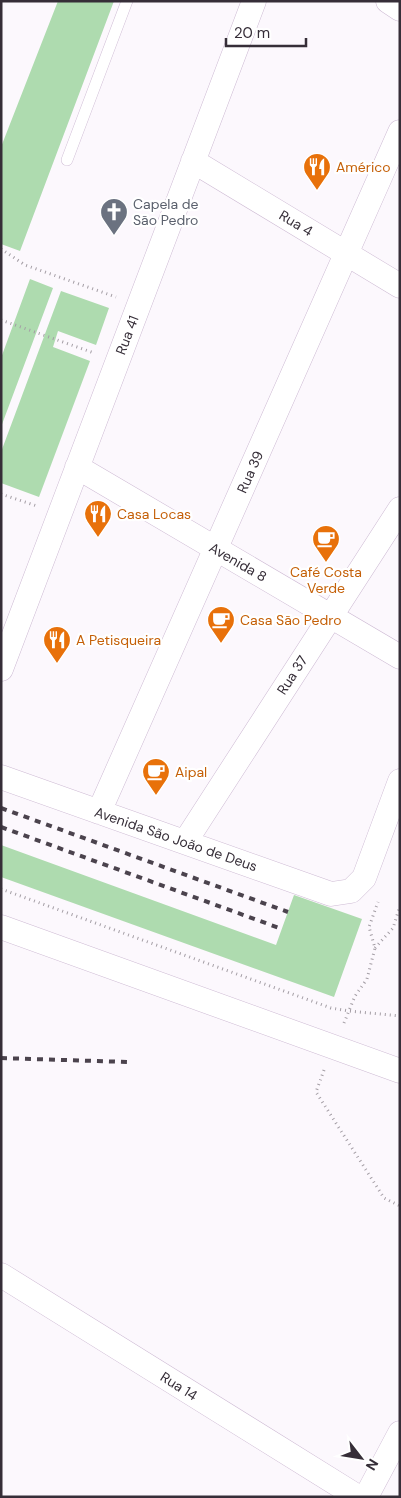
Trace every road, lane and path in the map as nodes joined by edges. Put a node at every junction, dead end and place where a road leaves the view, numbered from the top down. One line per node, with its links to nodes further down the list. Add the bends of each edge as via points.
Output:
1 (127, 1): 6 (lane)
2 (254, 1): 7 (street, Rua 41)
3 (388, 1): 4 (street)
4 (400, 9)
5 (400, 132): 9 (street, Rua 39)
6 (67, 160)
7 (193, 161): 9 (street, Rua 4); 14 (street, Rua 41)
8 (1, 250): 11 (path, via 25,265)
9 (347, 254): 10 (street, Rua 4); 18 (street, Rua 39)
10 (400, 286)
11 (117, 298)
12 (1, 320): 13 (path)
13 (101, 356)
14 (77, 467): 17 (street, Rua 41); 18 (street, Avenida 8)
15 (1, 494): 17 (path)
16 (400, 510): 19 (street, Rua 37)
17 (60, 511): 21 (street, Rua 41)
18 (215, 549): 19 (street, Avenida 8); 24 (street, Rua 39)
19 (330, 616): 20 (street, Avenida 8); 25 (street, Rua 37)
20 (400, 656)
21 (1, 669)
22 (1, 777): 24 (street, Avenida São João de Deus)
23 (400, 781): 25 (street, Avenida São João de Deus, via 364,878 351,891 331,894)
24 (99, 812): 25 (street, Avenida São João de Deus)
25 (185, 842)
26 (1, 889): 31 (path)
27 (400, 906): 30 (path, via 393,928)
28 (374, 913): 30 (path, via 369,927)
29 (1, 927): 33 (street)
30 (375, 948): 31 (path, via 367,979)
31 (349, 1012): 32 (path); 33 (path)
32 (400, 1016)
33 (334, 1048): 34 (street); 35 (path, via 316,1092 384,1198)
34 (400, 1071)
35 (400, 1206)
36 (1, 1275): 38 (street, Rua 14)
37 (400, 1433): 39 (street)
38 (358, 1497)
39 (366, 1497)

